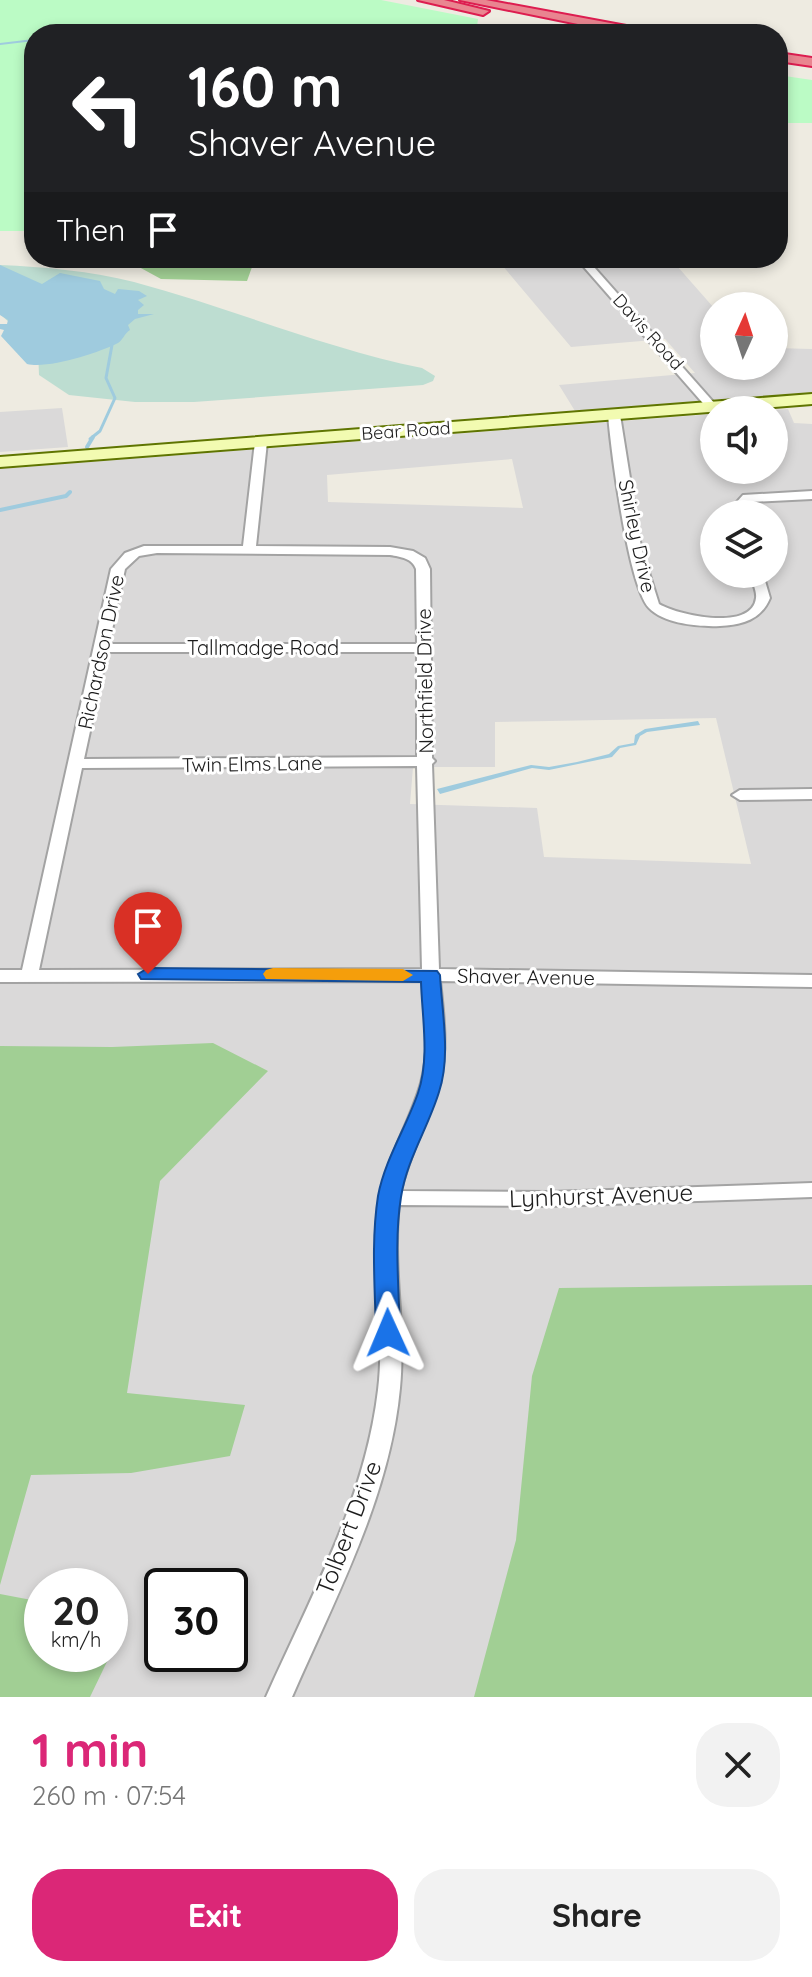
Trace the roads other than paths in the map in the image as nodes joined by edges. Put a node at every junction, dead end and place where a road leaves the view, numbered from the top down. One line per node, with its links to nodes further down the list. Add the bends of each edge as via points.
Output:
1 (424, 0): 3 (highway)
2 (466, 0): 4 (highway)
3 (552, 24)
4 (594, 24)
5 (788, 58): 6 (highway)
6 (812, 62)
7 (788, 66): 8 (highway)
8 (812, 70)
9 (590, 268): 10 (street, Davis Road)
10 (702, 396)
11 (812, 399): 12 (main road, Bear Road)
12 (788, 401)
13 (700, 408): 14 (main road, Bear Road)
14 (614, 415): 15 (main road, Bear Road); 20 (street, Shirley Drive, via 635,539 647,596 654,606 688,620 735,620 760,606)
15 (261, 442): 16 (main road, Bear Road); 19 (street)
16 (0, 462)
17 (812, 495): 18 (street)
18 (745, 500)
19 (249, 550): 21 (street, Richardson Drive, via 157,549 125,556); 22 (street, Northfield Drive, via 408,554 423,569)
20 (760, 588)
21 (102, 648): 22 (street, Tallmadge Road); 24 (street, Richardson Drive)
22 (425, 648): 23 (street, Northfield Drive)
23 (427, 761): 24 (street, Twin Elms Lane); 27 (street, Northfield Drive)
24 (76, 764): 29 (street, Richardson Drive)
25 (812, 794): 26 (street)
26 (740, 795)
27 (430, 975): 29 (street, Shaver Avenue); 30 (street, Shaver Avenue); 32 (street, Tolbert Drive, via 435,1062)
28 (0, 976): 29 (street, Shaver Avenue)
29 (29, 976)
30 (812, 981)
31 (812, 1190): 32 (street, Lynhurst Avenue, via 550,1199)
32 (389, 1198): 33 (street, Tolbert Drive, via 389,1387 378,1458)
33 (279, 1697)

